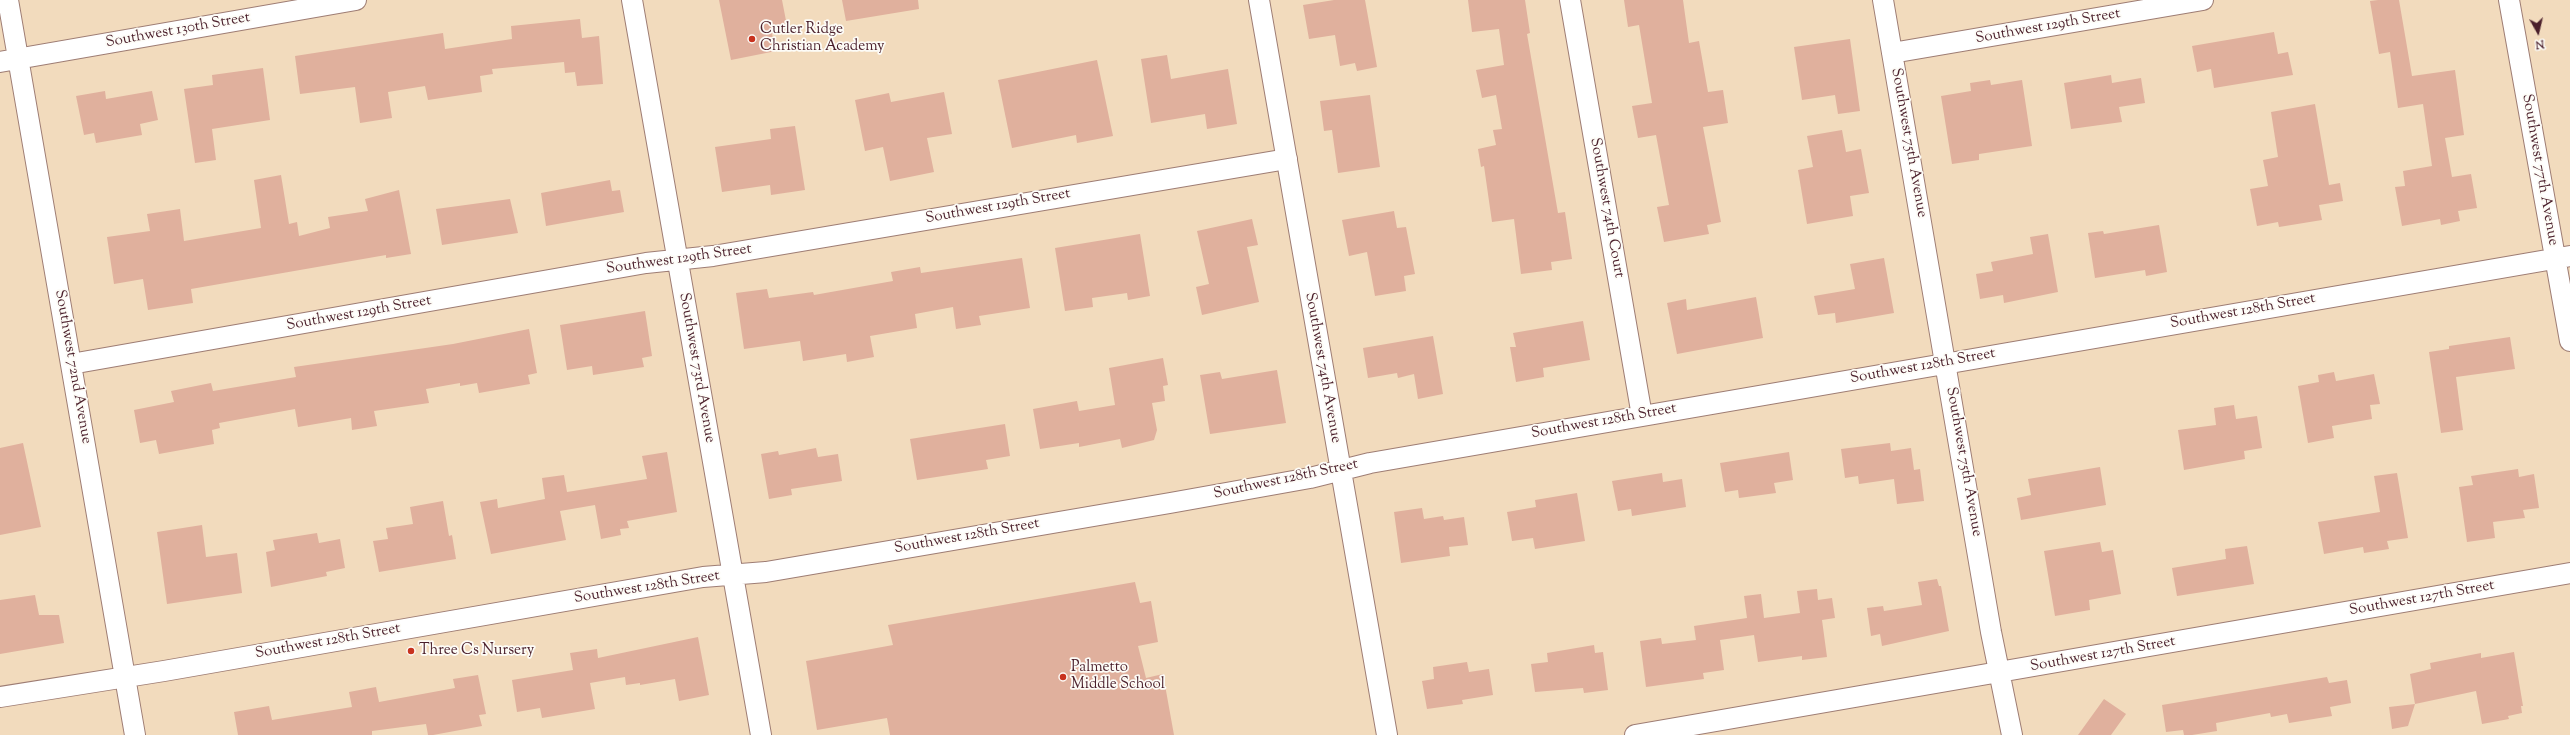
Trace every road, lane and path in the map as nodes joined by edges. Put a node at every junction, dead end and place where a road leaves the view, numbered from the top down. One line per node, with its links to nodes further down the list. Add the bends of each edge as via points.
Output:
1 (8, 0): 10 (street, Southwest 72nd Avenue)
2 (356, 0): 10 (street, Southwest 130th Street)
3 (632, 0): 13 (street, Southwest 73rd Avenue)
4 (1259, 0): 11 (street, Southwest 74th Avenue)
5 (1570, 0): 17 (street, Southwest 74th Court)
6 (1883, 0): 9 (street, Southwest 75th Avenue)
7 (2203, 0): 9 (street, Southwest 129th Street)
8 (2509, 0): 12 (street, Southwest 77th Avenue)
9 (1892, 53): 15 (street, Southwest 75th Avenue)
10 (9, 61): 16 (street, Southwest 72nd Avenue)
11 (1287, 159): 13 (street, Southwest 129th Street); 18 (street, Southwest 74th Avenue)
12 (2563, 257): 14 (street, Southwest 77th Avenue); 15 (street, Southwest 128th Street)
13 (677, 260): 16 (street, Southwest 129th Street, via 646,263); 20 (street, Southwest 73rd Avenue)
14 (2570, 341)
15 (1946, 363): 17 (street, Southwest 128th Street); 21 (street, Southwest 75th Avenue)
16 (71, 364): 22 (street, Southwest 72nd Avenue)
17 (1642, 416): 18 (street, Southwest 128th Street)
18 (1340, 470): 20 (street, Southwest 128th Street, via 1310,478 788,568); 26 (street, Southwest 74th Avenue)
19 (2570, 573): 21 (street, Southwest 127th Street)
20 (732, 574): 22 (street, Southwest 128th Street, via 695,578); 25 (street, Southwest 73rd Avenue)
21 (2000, 673): 27 (street, Southwest 127th Street); 28 (street, Southwest 75th Avenue)
22 (124, 677): 23 (street, Southwest 128th Street); 24 (street, Southwest 72nd Avenue)
23 (0, 697)
24 (135, 735)
25 (760, 735)
26 (1387, 735)
27 (1635, 735)
28 (2012, 735)

